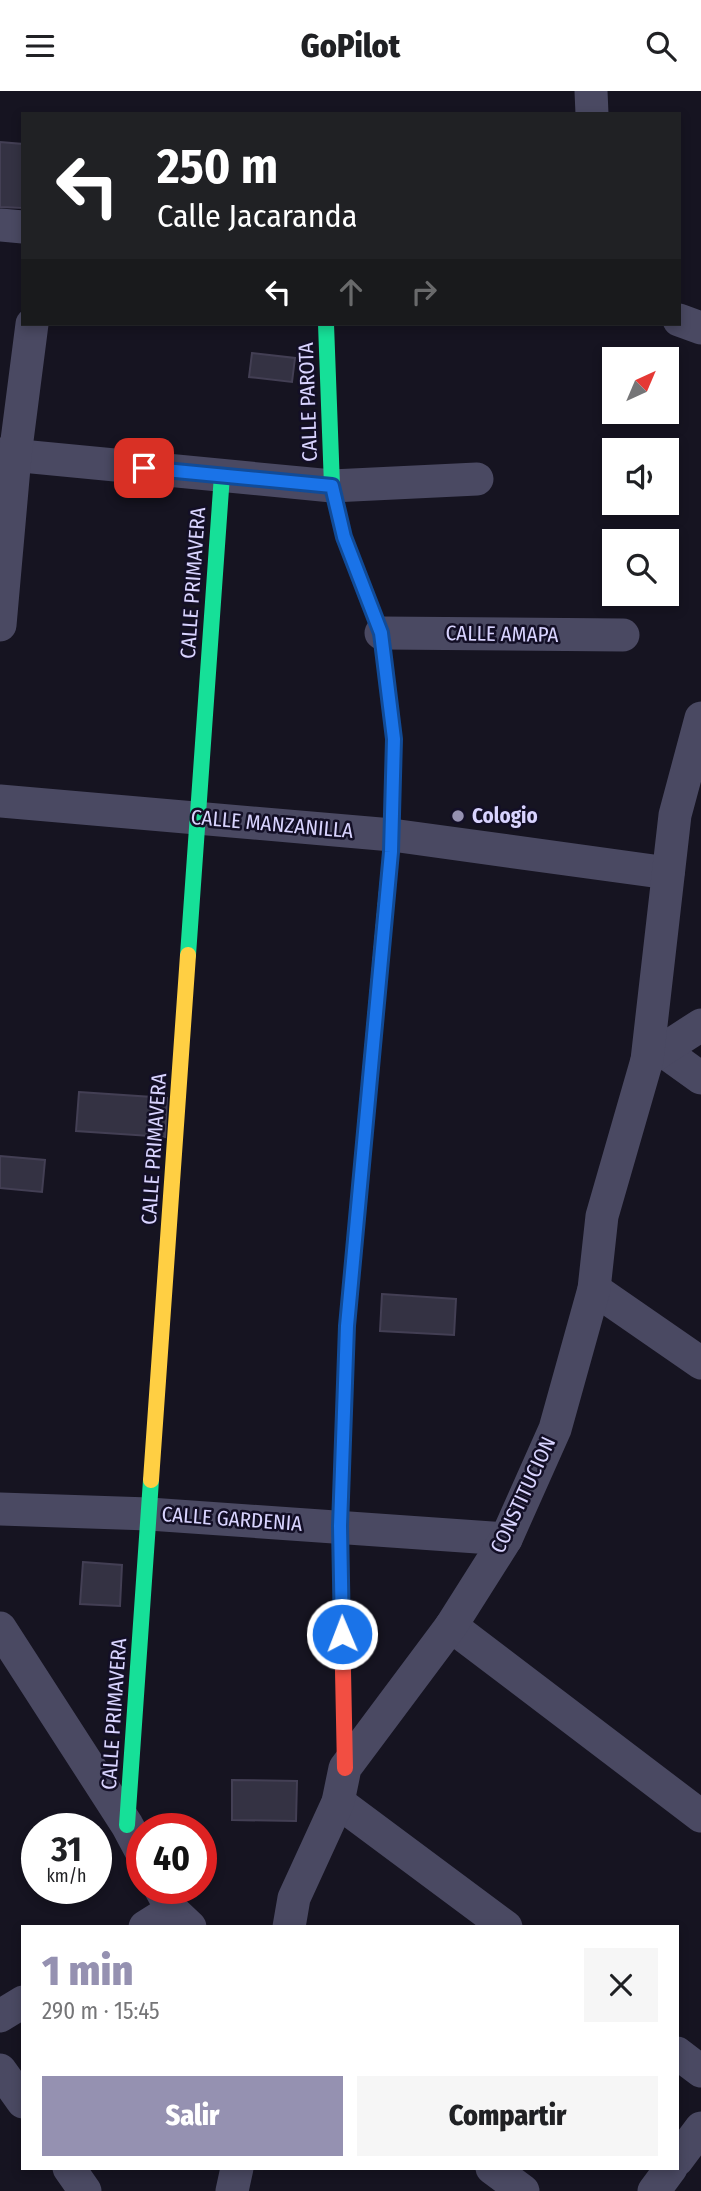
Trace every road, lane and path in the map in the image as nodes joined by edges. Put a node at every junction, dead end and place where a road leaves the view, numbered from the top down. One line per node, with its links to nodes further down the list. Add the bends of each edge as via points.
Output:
1 (591, 91): 2 (street)
2 (592, 112)
3 (0, 225): 4 (street)
4 (21, 227)
5 (681, 321): 8 (street)
6 (32, 326): 9 (street)
7 (326, 326): 12 (street, CALLE PAROTA)
8 (701, 328)
9 (8, 455): 10 (street); 13 (street)
10 (222, 475): 12 (street); 18 (street, CALLE PRIMAVERA)
11 (477, 479): 12 (street)
12 (332, 486): 14 (street, CALLE PAROTA, via 344,537)
13 (0, 625)
14 (381, 633): 15 (street, CALLE AMAPA); 19 (street, CALLE PAROTA, via 394,739)
15 (623, 635)
16 (701, 718): 20 (street, CONSTITUCION, via 675,815)
17 (0, 801): 18 (street, CALLE MANZANILLA)
18 (199, 818): 19 (street, CALLE MANZANILLA); 27 (street, CALLE PRIMAVERA)
19 (392, 835): 20 (street, CALLE MANZANILLA); 28 (street, CALLE PAROTA, via 347,1326)
20 (668, 873): 22 (street, CONSTITUCION)
21 (701, 1025): 22 (street)
22 (655, 1055): 23 (street); 24 (street, CONSTITUCION, via 602,1216)
23 (701, 1078)
24 (594, 1289): 25 (street); 29 (street, CONSTITUCION, via 555,1429)
25 (701, 1363)
26 (0, 1509): 27 (street, CALLE GARDENIA)
27 (149, 1514): 28 (street, CALLE GARDENIA); 34 (street, CALLE PRIMAVERA)
28 (340, 1526): 29 (street, CALLE GARDENIA); 32 (street, CALLE PAROTA)
29 (506, 1539): 30 (street, CONSTITUCION)
30 (451, 1626): 32 (street, CONSTITUCION); 35 (street)
31 (0, 1628): 36 (street)
32 (345, 1768): 33 (street, CONSTITUCION)
33 (338, 1802): 37 (street, CONSTITUCION, via 294,1898); 38 (street)
34 (135, 1813)
35 (701, 1816)
36 (126, 1826)
37 (289, 1925)
38 (503, 1925)
39 (21, 2003): 40 (street)
40 (0, 2016)
41 (679, 2054): 43 (street)
42 (0, 2070): 44 (street)
43 (701, 2071)
44 (21, 2099)
45 (701, 2128): 46 (street)
46 (679, 2157)
47 (70, 2170): 51 (street)
48 (237, 2170): 52 (street)
49 (495, 2170): 53 (street)
50 (670, 2170): 54 (street)
51 (85, 2191)
52 (232, 2191)
53 (523, 2191)
54 (654, 2191)

